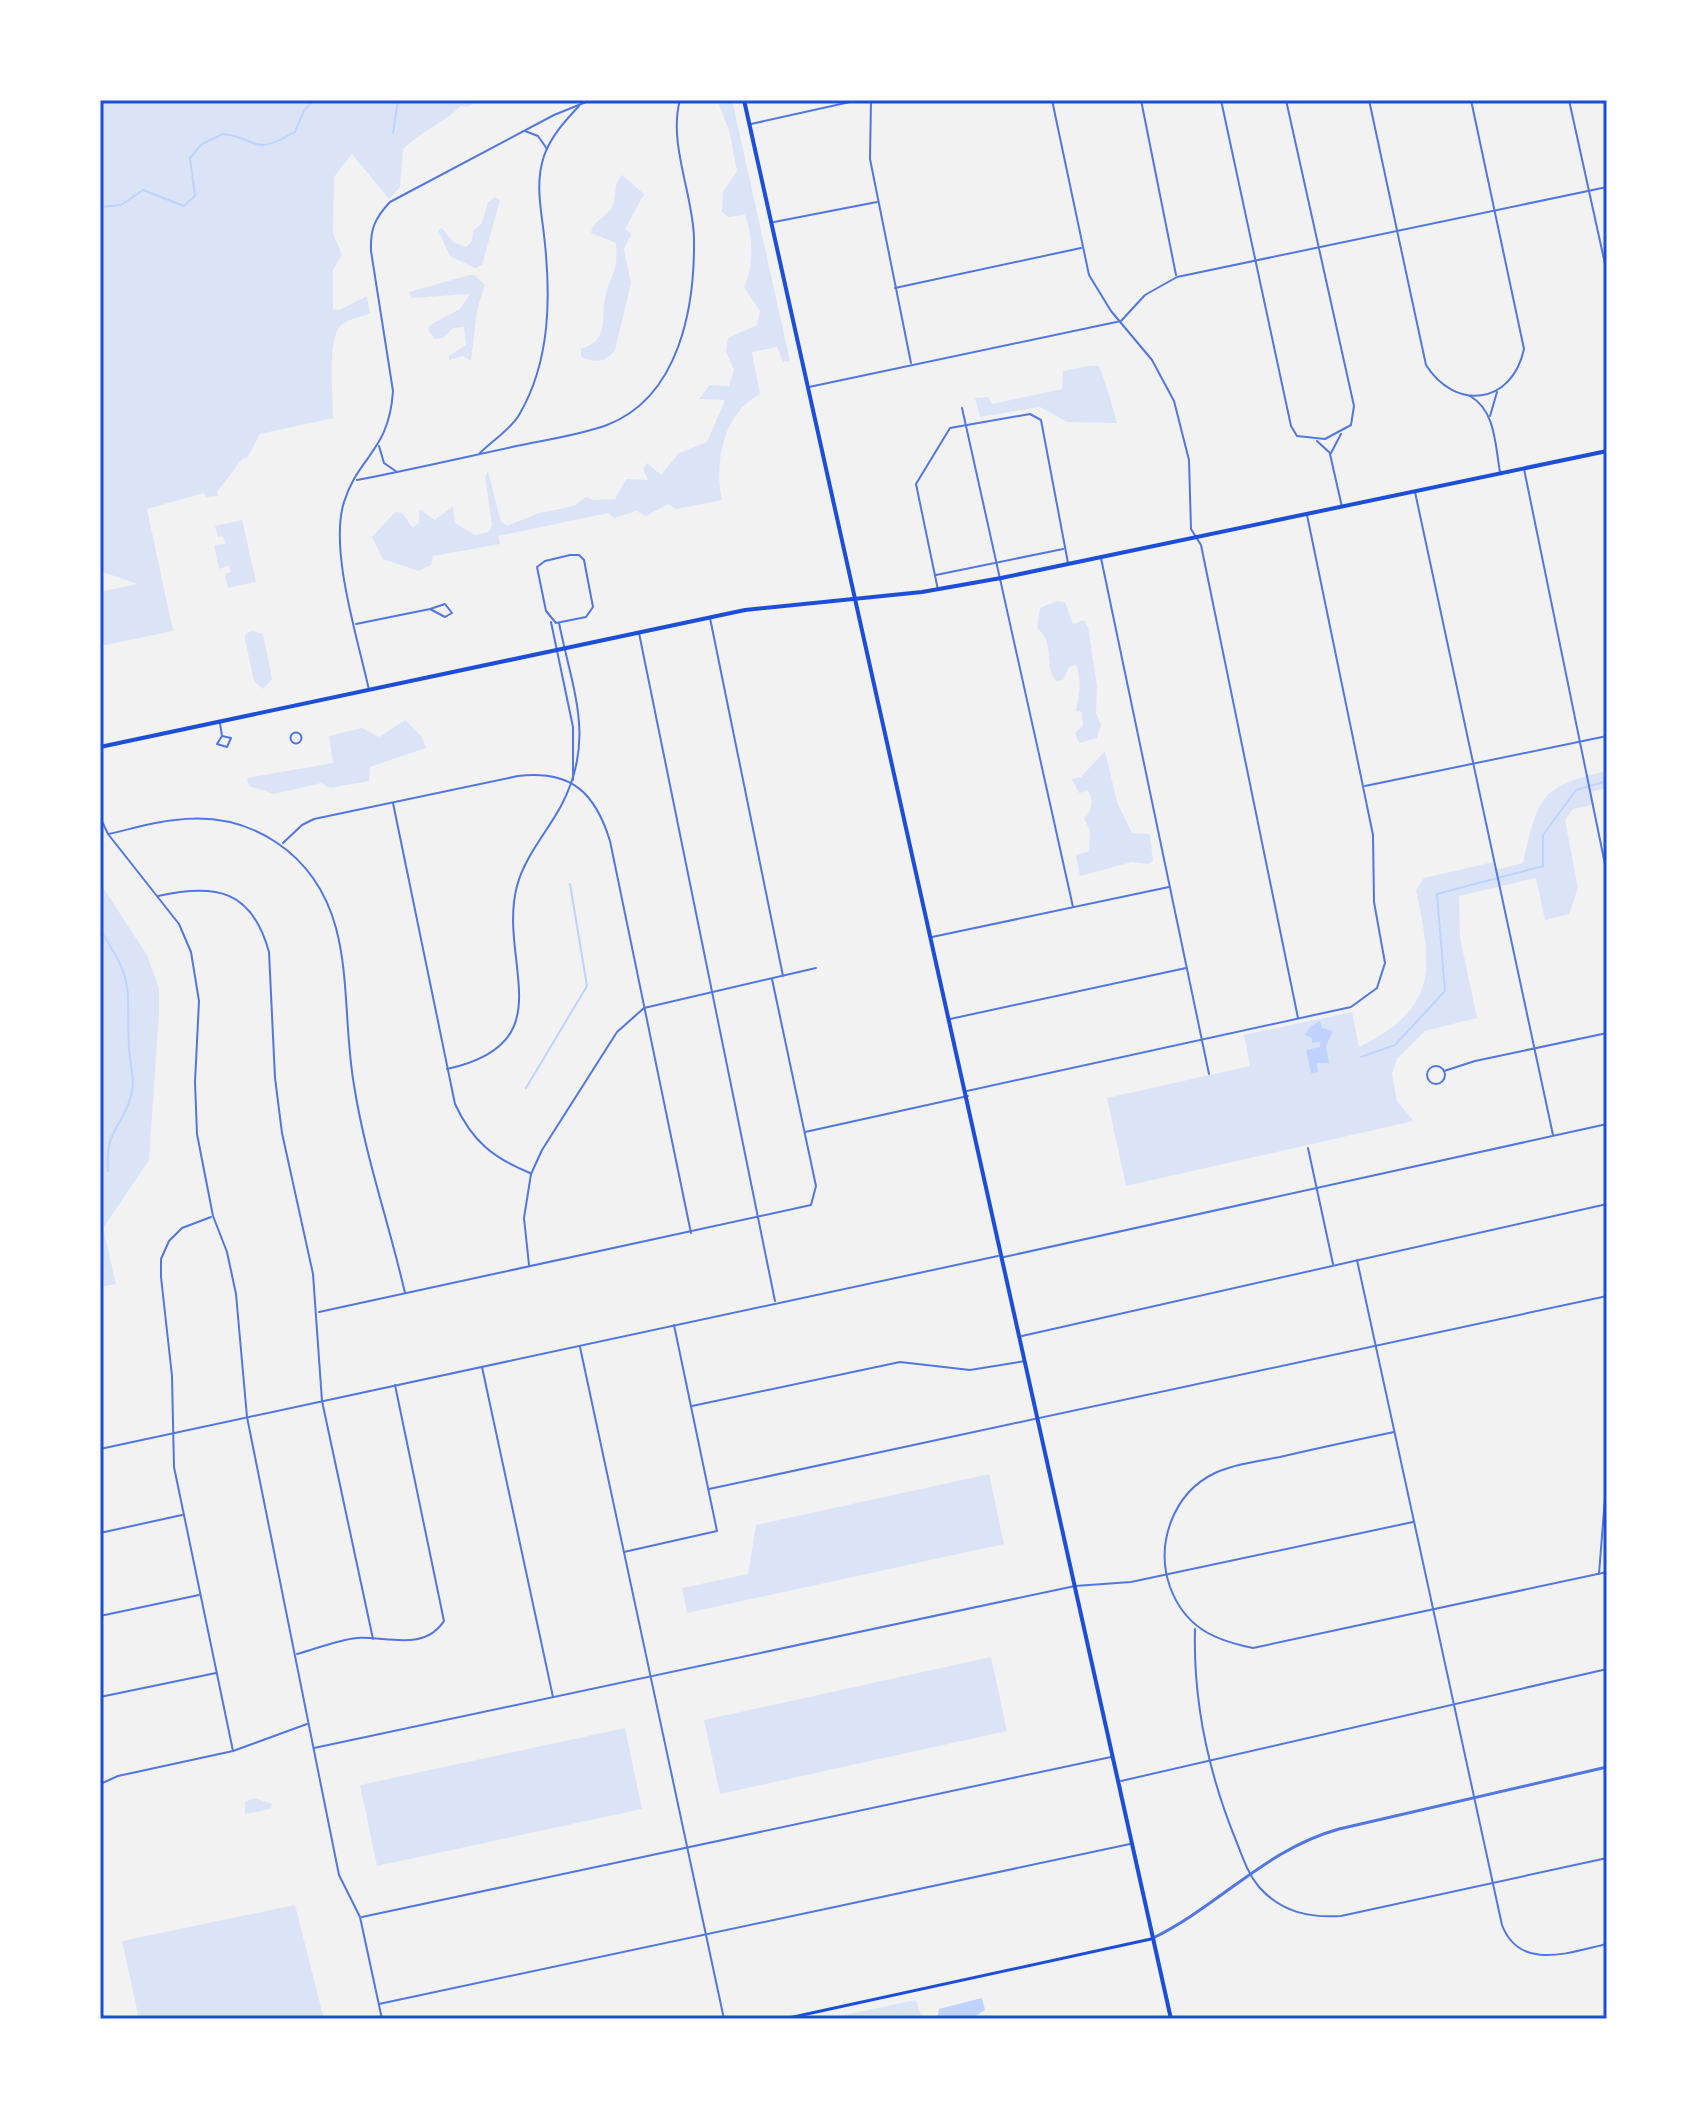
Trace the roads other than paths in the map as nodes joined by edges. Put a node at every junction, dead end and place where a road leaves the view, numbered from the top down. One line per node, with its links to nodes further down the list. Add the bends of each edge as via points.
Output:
1 (591, 100): 13 (street)
2 (680, 100): 41 (street, via 677,125 694,238 692,285 674,360 648,397 608,424)
3 (744, 100): 14 (main road)
4 (859, 100): 14 (street)
5 (871, 100): 19 (street, via 870,159)
6 (1052, 100): 24 (street)
7 (1141, 100): 27 (street)
8 (1221, 100): 25 (street)
9 (1286, 100): 23 (street)
10 (1369, 100): 22 (street)
11 (1471, 100): 20 (street)
12 (1569, 100): 18 (street)
13 (580, 105): 15 (street); 16 (street)
14 (750, 124): 21 (main road)
15 (524, 131): 16 (street, via 538,136); 39 (street, via 390,202 376,217 371,251 393,391 389,425)
16 (547, 150): 41 (street, via 539,179 548,294 543,349 535,384 517,418)
17 (1607, 187): 18 (street)
18 (1589, 190): 20 (street); 26 (street)
19 (878, 201): 21 (street); 28 (street)
20 (1495, 210): 22 (street); 32 (street, via 1523,341 1521,361)
21 (772, 222): 31 (main road)
22 (1397, 231): 23 (street); 33 (street, via 1426,365 1447,390)
23 (1318, 247): 25 (street); 37 (street, via 1354,406 1351,425)
24 (1082, 248): 28 (street); 29 (street, via 1089,275)
25 (1254, 261): 27 (street); 38 (street, via 1291,426 1297,436)
26 (1607, 273)
27 (1177, 277): 29 (street, via 1145,295)
28 (895, 288): 30 (street)
29 (1121, 321): 30 (street); 50 (street, via 1152,360 1174,401 1187,446)
30 (911, 365): 31 (street)
31 (809, 387): 58 (main road)
32 (1500, 389): 33 (street); 35 (street)
33 (1467, 395): 35 (street)
34 (962, 408): 36 (street)
35 (1489, 417): 45 (street)
36 (966, 425): 51 (street, via 1030,414 1041,420); 53 (street); 55 (street, via 945,433 916,484)
37 (1341, 434): 38 (street); 42 (street)
38 (1316, 440): 42 (street)
39 (379, 445): 44 (street, via 384,463); 46 (street)
40 (1607, 451): 43 (main road)
41 (479, 454): 44 (street)
42 (1330, 454): 48 (street)
43 (1523, 468): 45 (main road); 71 (street)
44 (398, 472): 46 (street)
45 (1500, 473): 47 (main road)
46 (355, 481): 63 (street, via 342,506 338,537)
47 (1415, 491): 48 (main road); 73 (street)
48 (1342, 507): 49 (main road)
49 (1307, 514): 50 (main road); 75 (street)
50 (1195, 537): 52 (main road); 91 (street, via 1201,545)
51 (1065, 548): 53 (street); 54 (street)
52 (1101, 557): 54 (main road); 81 (street)
53 (996, 564): 55 (street); 56 (street)
54 (1068, 564): 56 (main road)
55 (935, 575): 57 (street)
56 (1001, 578): 57 (main road); 83 (street)
57 (938, 590): 58 (main road)
58 (857, 597): 60 (main road); 84 (main road)
59 (430, 609): 59 (street, via 445,617 452,613 445,604); 63 (street)
60 (710, 617): 64 (main road); 87 (street)
61 (550, 619): 62 (street); 62 (street, via 538,565 579,555 592,610 586,617); 66 (street)
62 (559, 623): 65 (street)
63 (355, 624): 67 (street)
64 (639, 632): 65 (main road); 89 (street)
65 (564, 648): 66 (main road); 74 (street, via 581,737)
66 (557, 650): 67 (main road); 74 (street, via 573,727)
67 (369, 691): 68 (main road)
68 (220, 723): 69 (street); 72 (main road)
69 (222, 736)
70 (1607, 736): 71 (street)
71 (1579, 742): 73 (street); 80 (street)
72 (100, 747)
73 (1472, 764): 75 (street); 95 (street)
74 (573, 782): 76 (street, via 546,775 518,776); 90 (street, via 606,826); 96 (street, via 517,884 512,937 522,984 519,1014 498,1049 481,1060)
75 (1364, 787): 91 (street, via 1384,976 1362,1002)
76 (393, 802): 79 (street, via 314,819); 96 (street)
77 (100, 817): 78 (street)
78 (108, 834): 79 (street, via 174,820 216,819); 82 (street)
79 (283, 843): 114 (street, via 319,884 337,928 354,1085)
80 (1607, 874)
81 (1170, 887): 83 (street); 86 (street)
82 (157, 896): 107 (street, via 179,924 198,984 197,1134); 117 (street, via 191,889 228,895 246,905 263,929 282,1133 310,1248)
83 (1073, 907): 84 (street)
84 (932, 937): 92 (main road)
85 (816, 968): 87 (street)
86 (1187, 968): 92 (street); 94 (street)
87 (783, 976): 88 (street)
88 (772, 979): 89 (street); 101 (street)
89 (713, 991): 90 (street); 108 (street)
90 (644, 1008): 104 (street, via 617,1032); 109 (street)
91 (1298, 1018): 94 (street)
92 (950, 1019): 99 (main road)
93 (1607, 1033): 95 (street)
94 (1202, 1038): 98 (street); 99 (street)
95 (1532, 1049): 97 (street); 102 (street)
96 (447, 1069): 104 (street, via 466,1127 499,1160)
97 (1444, 1071): 97 (street, via 1432,1067 1429,1080 1439,1083)
98 (1209, 1074)
99 (967, 1094): 101 (street); 110 (main road)
100 (1607, 1124): 102 (street)
101 (804, 1132): 108 (street, via 816,1186 811,1205)
102 (1553, 1136): 105 (street)
103 (1308, 1148): 105 (street)
104 (531, 1174): 113 (street, via 524,1218)
105 (1317, 1189): 110 (street); 112 (street)
106 (1607, 1204): 111 (street)
107 (213, 1216): 127 (street, via 236,1294); 130 (street, via 182,1228 161,1259)
108 (761, 1217): 109 (street); 116 (street)
109 (691, 1233): 113 (street)
110 (1003, 1257): 116 (street); 119 (main road)
111 (1357, 1260): 112 (street); 121 (street)
112 (1333, 1266): 119 (street)
113 (529, 1267): 114 (street)
114 (405, 1294): 117 (street)
115 (1607, 1296): 121 (street)
116 (775, 1302): 118 (street)
117 (318, 1312): 125 (street)
118 (674, 1324): 120 (street); 126 (street)
119 (1021, 1336): 122 (main road)
120 (579, 1346): 123 (street); 137 (street)
121 (1375, 1346): 128 (street); 129 (street)
122 (1026, 1361): 126 (street, via 970,1370 900,1362); 128 (main road)
123 (481, 1366): 124 (street); 152 (street)
124 (395, 1384): 125 (street); 146 (street, via 445,1612 441,1626 422,1637 399,1642)
125 (322, 1401): 127 (street); 146 (street)
126 (692, 1406): 133 (street)
127 (247, 1417): 130 (street); 147 (street)
128 (1039, 1420): 133 (street); 141 (main road)
129 (1395, 1432): 135 (street); 140 (street, via 1214,1473 1193,1487 1172,1517 1165,1541)
130 (173, 1433): 131 (street); 134 (street)
131 (100, 1449)
132 (1607, 1472): 139 (street)
133 (709, 1489): 137 (street, via 717,1531)
134 (183, 1515): 136 (street); 142 (street)
135 (1413, 1522): 140 (street); 143 (street)
136 (100, 1533)
137 (623, 1552): 150 (street)
138 (1607, 1572): 139 (street)
139 (1599, 1574): 143 (street)
140 (1166, 1575): 141 (street); 145 (street, via 1174,1598)
141 (1075, 1586): 150 (street); 157 (main road)
142 (200, 1594): 144 (street); 149 (street)
143 (1433, 1610): 145 (street, via 1253,1648); 153 (street)
144 (100, 1616)
145 (1195, 1628): 158 (street, via 1197,1691)
146 (373, 1639): 147 (street, via 357,1638)
147 (296, 1654): 154 (street)
148 (1607, 1669): 153 (street)
149 (217, 1672): 151 (street); 156 (street)
150 (650, 1677): 152 (street); 164 (street)
151 (100, 1697)
152 (553, 1698): 155 (street)
153 (1454, 1705): 158 (street); 162 (street)
154 (308, 1724): 155 (street); 156 (street)
155 (313, 1748): 168 (street, via 339,1875)
156 (233, 1751): 161 (street)
157 (1112, 1756): 160 (main road); 164 (street)
158 (1210, 1761): 160 (street); 166 (street)
159 (1607, 1767): 162 (street)
160 (1117, 1782): 163 (main road)
161 (100, 1784)
162 (1475, 1798): 166 (street, via 1327,1833 1287,1848); 167 (street)
163 (1131, 1843): 169 (street); 170 (main road)
164 (688, 1846): 168 (street); 169 (street)
165 (1607, 1858): 167 (street)
166 (1249, 1872): 167 (street, via 1285,1908 1322,1917); 170 (street, via 1201,1911)
167 (1493, 1883): 171 (street, via 1506,1934 1522,1950 1547,1957)
168 (360, 1917): 172 (street)
169 (706, 1935): 172 (street); 175 (street)
170 (1153, 1938): 173 (main road); 177 (main road)
171 (1607, 1944)
172 (379, 2004): 174 (street)
173 (798, 2018): 176 (main road)
174 (382, 2019)
175 (724, 2019)
176 (784, 2019)
177 (1171, 2019)

